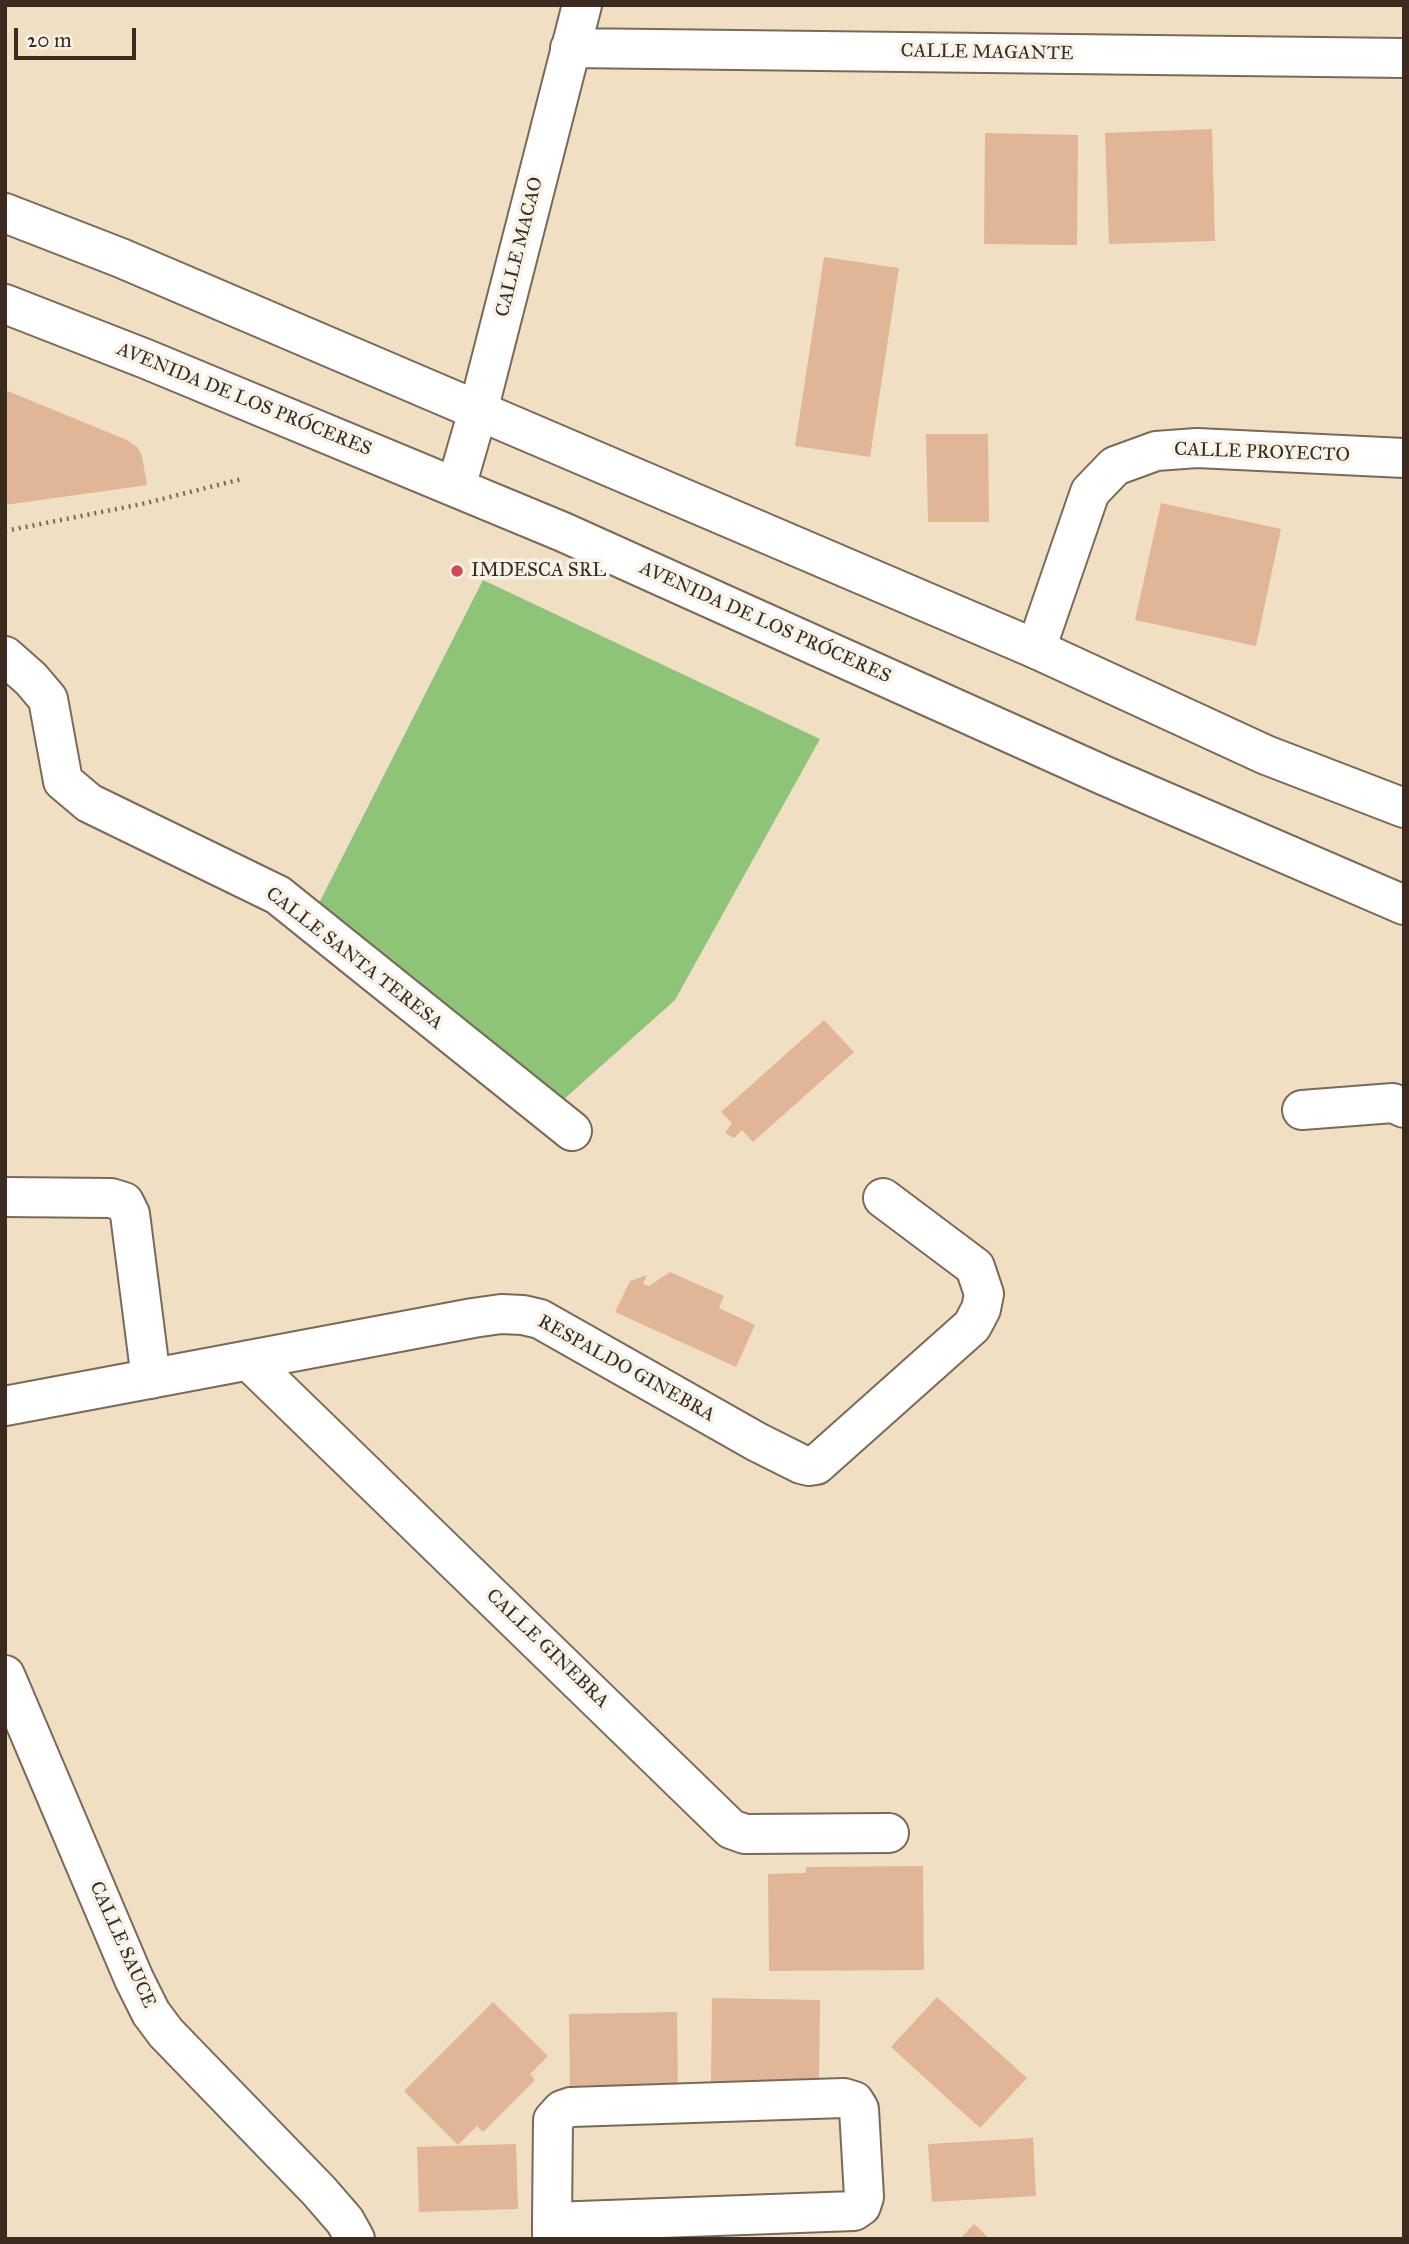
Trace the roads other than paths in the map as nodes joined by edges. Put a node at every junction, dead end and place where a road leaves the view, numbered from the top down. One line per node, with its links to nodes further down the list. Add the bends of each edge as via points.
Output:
1 (582, 5): 2 (street, CALLE MACAO)
2 (570, 48): 3 (street, CALLE MAGANTE); 6 (street, CALLE MACAO)
3 (1404, 58)
4 (5, 213): 6 (street)
5 (5, 304): 8 (street, AVENIDA DE LOS PRÓCERES)
6 (478, 411): 8 (street, CALLE MACAO); 9 (street)
7 (1404, 458): 9 (street, CALLE PROYECTO, via 1197,448 1156,451 1115,466 1090,492)
8 (456, 488): 12 (street, AVENIDA DE LOS PRÓCERES)
9 (1036, 649): 11 (street, via 1266,755)
10 (5, 656): 15 (street, CALLE SANTA TERESA, via 48,699 64,781 89,803 278,895)
11 (1404, 808)
12 (1404, 905)
13 (1404, 1108): 14 (street, via 1393,1103)
14 (1302, 1110)
15 (572, 1131)
16 (5, 1197): 19 (street, via 124,1202 130,1214)
17 (884, 1198): 18 (street, RESPALDO GINEBRA, via 975,1267 984,1294 981,1310 972,1326 816,1465 802,1464 757,1442 540,1319 523,1315 473,1318)
18 (248, 1360): 19 (street, RESPALDO GINEBRA); 22 (street, CALLE GINEBRA, via 731,1829 745,1834)
19 (151, 1379): 20 (street, RESPALDO GINEBRA)
20 (5, 1406)
21 (5, 1675): 24 (street, CALLE SAUCE, via 151,2013 345,2221)
22 (889, 1833)
23 (552, 2230): 23 (street, via 553,2120 562,2110 844,2098 859,2109 864,2197 853,2211)
24 (355, 2239)

